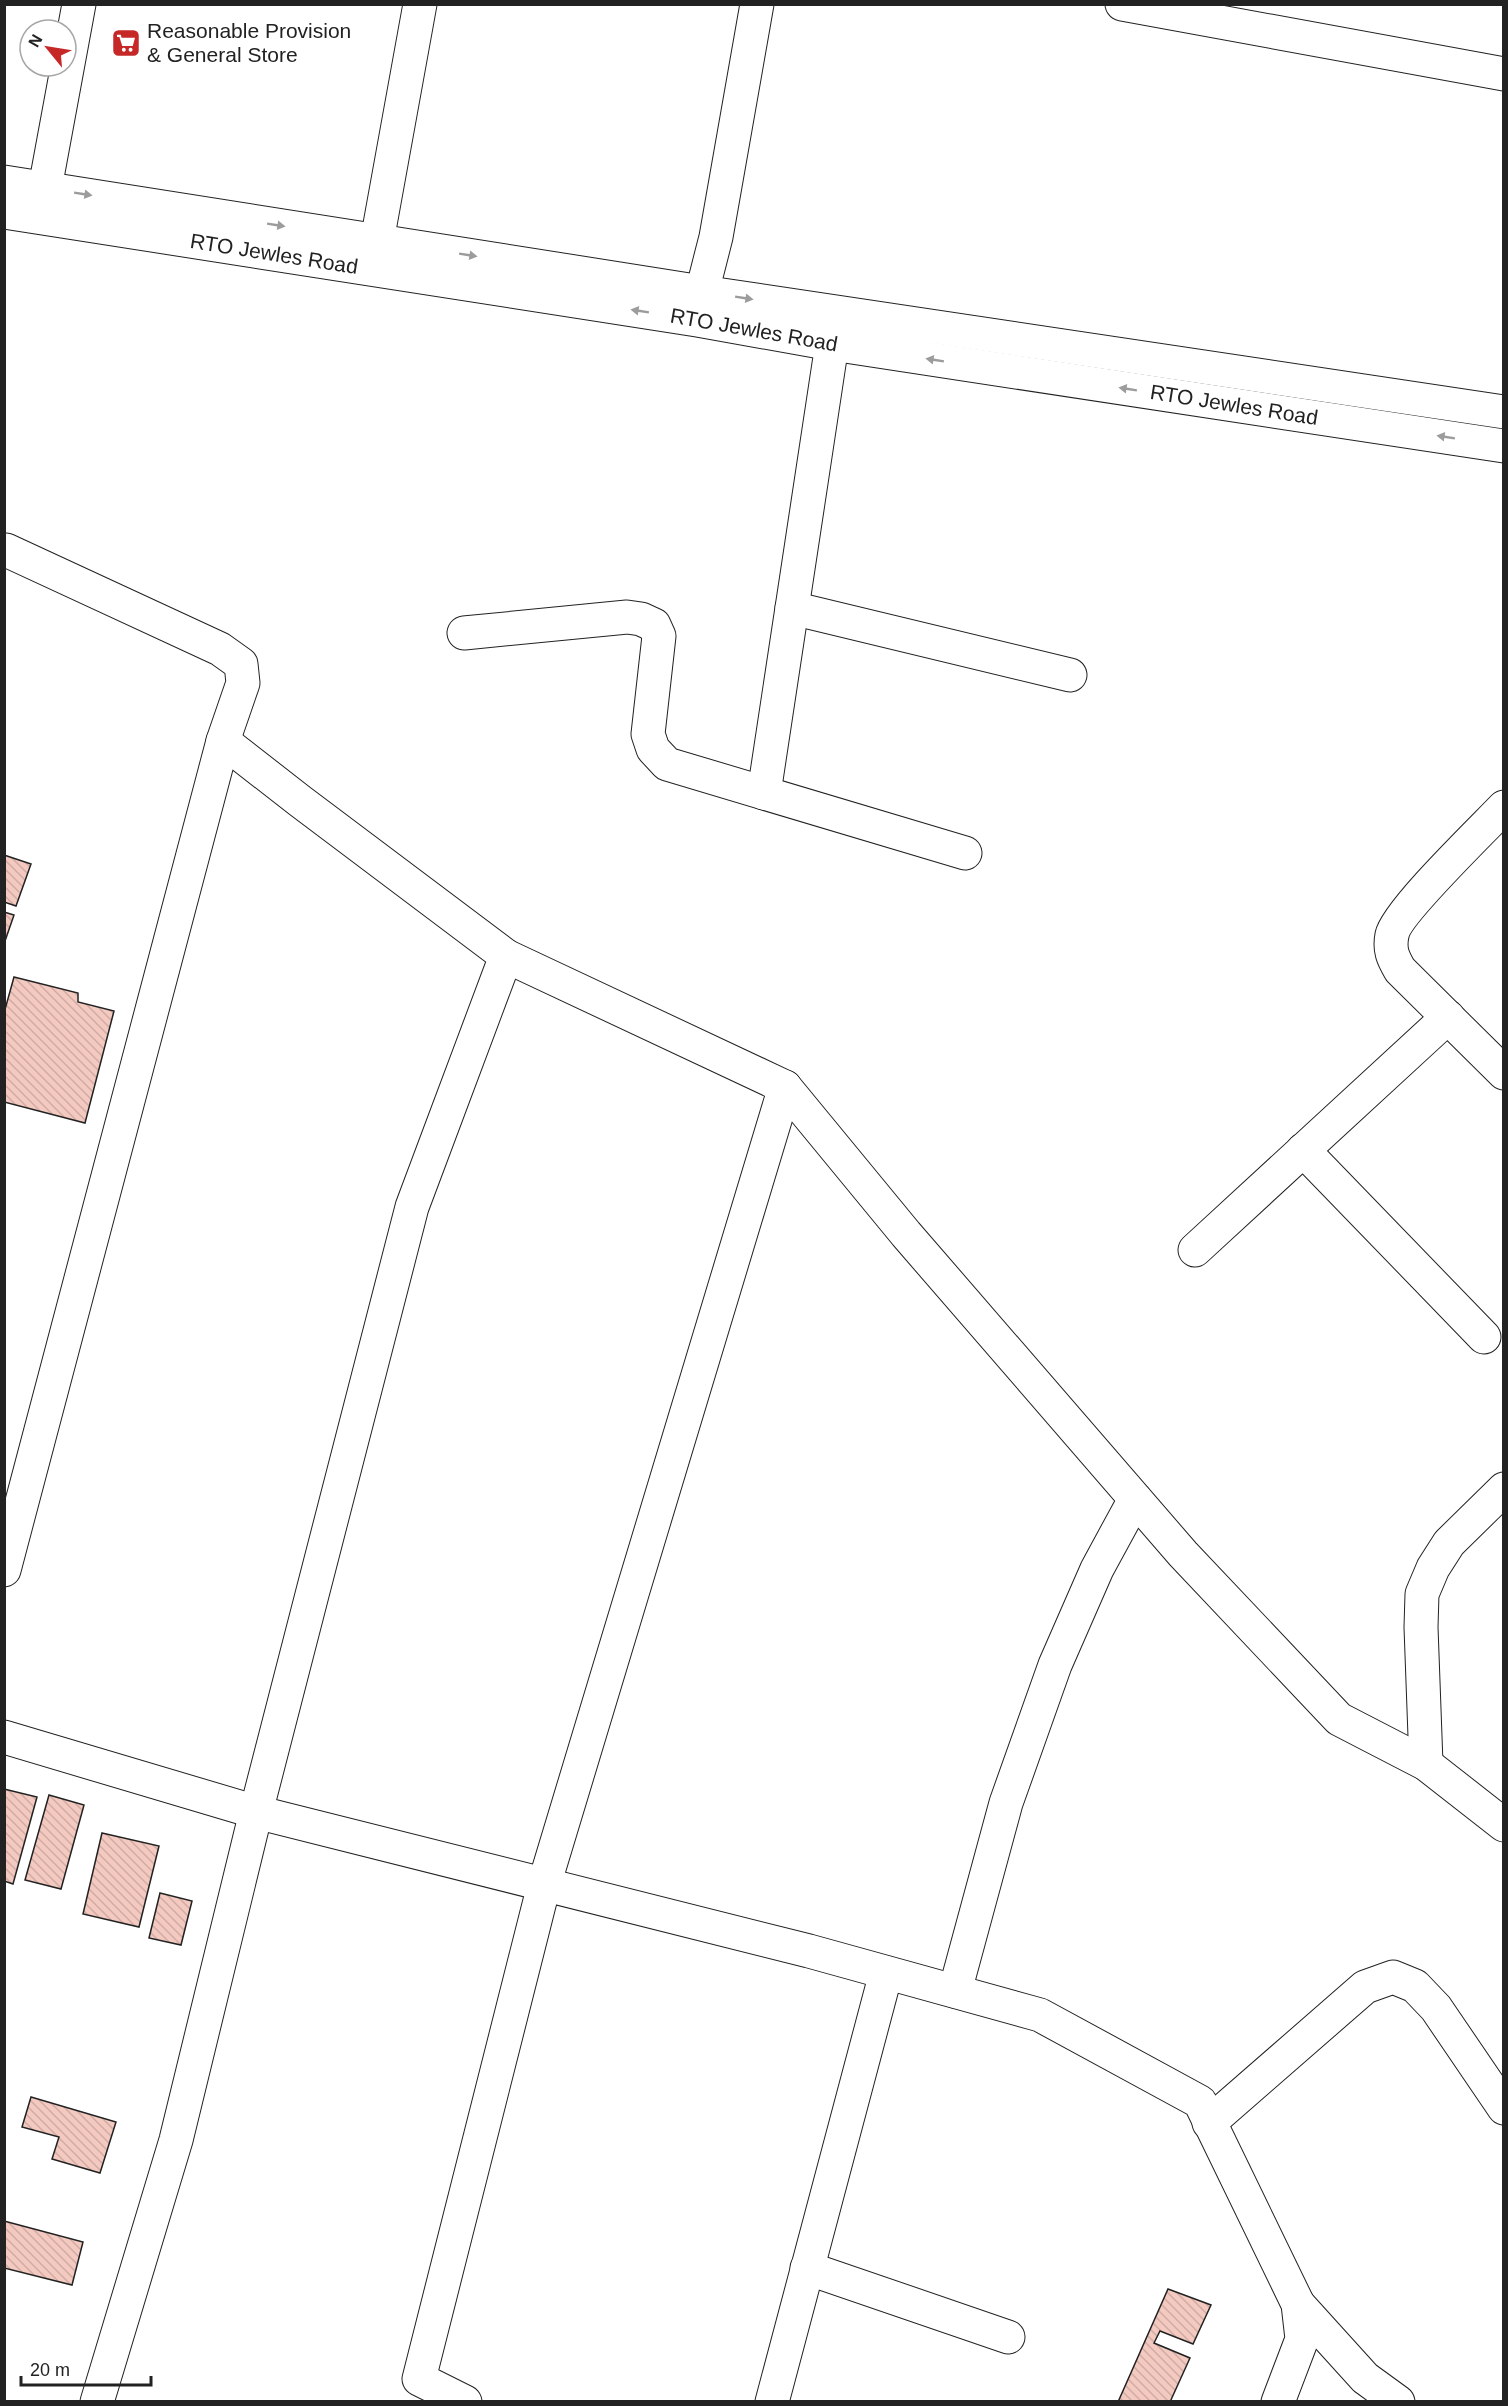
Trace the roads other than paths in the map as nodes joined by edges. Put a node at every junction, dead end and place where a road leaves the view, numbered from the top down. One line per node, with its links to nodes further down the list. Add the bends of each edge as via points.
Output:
1 (79, 4): 7 (main road)
2 (420, 4): 9 (main road)
3 (757, 4): 10 (main road, via 716,237)
4 (1122, 4): 5 (main road)
5 (1503, 74)
6 (4, 182): 7 (main road, RTO Jewles Road)
7 (45, 188): 9 (main road, RTO Jewles Road, one-way to 9)
8 (4, 212): 11 (main road, RTO Jewles Road, one-way to 8)
9 (377, 241): 10 (main road, RTO Jewles Road, one-way to 10)
10 (702, 292): 12 (main road, RTO Jewles Road, one-way to 12)
11 (832, 344): 13 (main road, RTO Jewles Road, one-way to 11); 15 (main road)
12 (1503, 412)
13 (1503, 446)
14 (5, 551): 18 (main road, via 220,649 241,664 243,683)
15 (792, 608): 17 (main road); 19 (main road)
16 (464, 633): 19 (main road, via 627,617 654,625 658,636 648,734 653,749 667,764)
17 (1070, 675)
18 (223, 741): 22 (main road); 31 (main road)
19 (764, 793): 21 (main road)
20 (1503, 807): 23 (main road, via 1407,909 1392,933 1390,952 1400,970)
21 (965, 853)
22 (506, 956): 25 (main road); 34 (main road, via 412,1207)
23 (1448, 1017): 24 (main road); 26 (main road)
24 (1503, 1073)
25 (785, 1087): 30 (main road); 36 (main road)
26 (1303, 1150): 27 (main road); 28 (main road)
27 (1196, 1250)
28 (1484, 1337)
29 (1503, 1489): 33 (main road, via 1449,1543 1422,1594)
30 (1135, 1499): 33 (main road, via 1339,1719); 38 (main road, via 1097,1569 1055,1665 1006,1803)
31 (4, 1570)
32 (4, 1737): 34 (main road)
33 (1426, 1764): 35 (main road)
34 (256, 1812): 36 (main road); 44 (main road, via 176,2140)
35 (1503, 1825)
36 (544, 1885): 37 (main road); 45 (main road, via 419,2379)
37 (886, 1972): 38 (main road); 41 (main road)
38 (955, 1991): 40 (main road, via 1040,2015 1200,2102)
39 (1503, 2108): 40 (main road, via 1436,2008 1415,1986 1393,1977 1365,1987)
40 (1209, 2124): 42 (main road)
41 (807, 2268): 43 (main road); 46 (main road)
42 (1298, 2304): 47 (main road, via 1302,2339); 48 (main road, via 1365,2378)
43 (1008, 2337)
44 (97, 2402)
45 (465, 2402)
46 (772, 2402)
47 (1278, 2402)
48 (1398, 2402)

